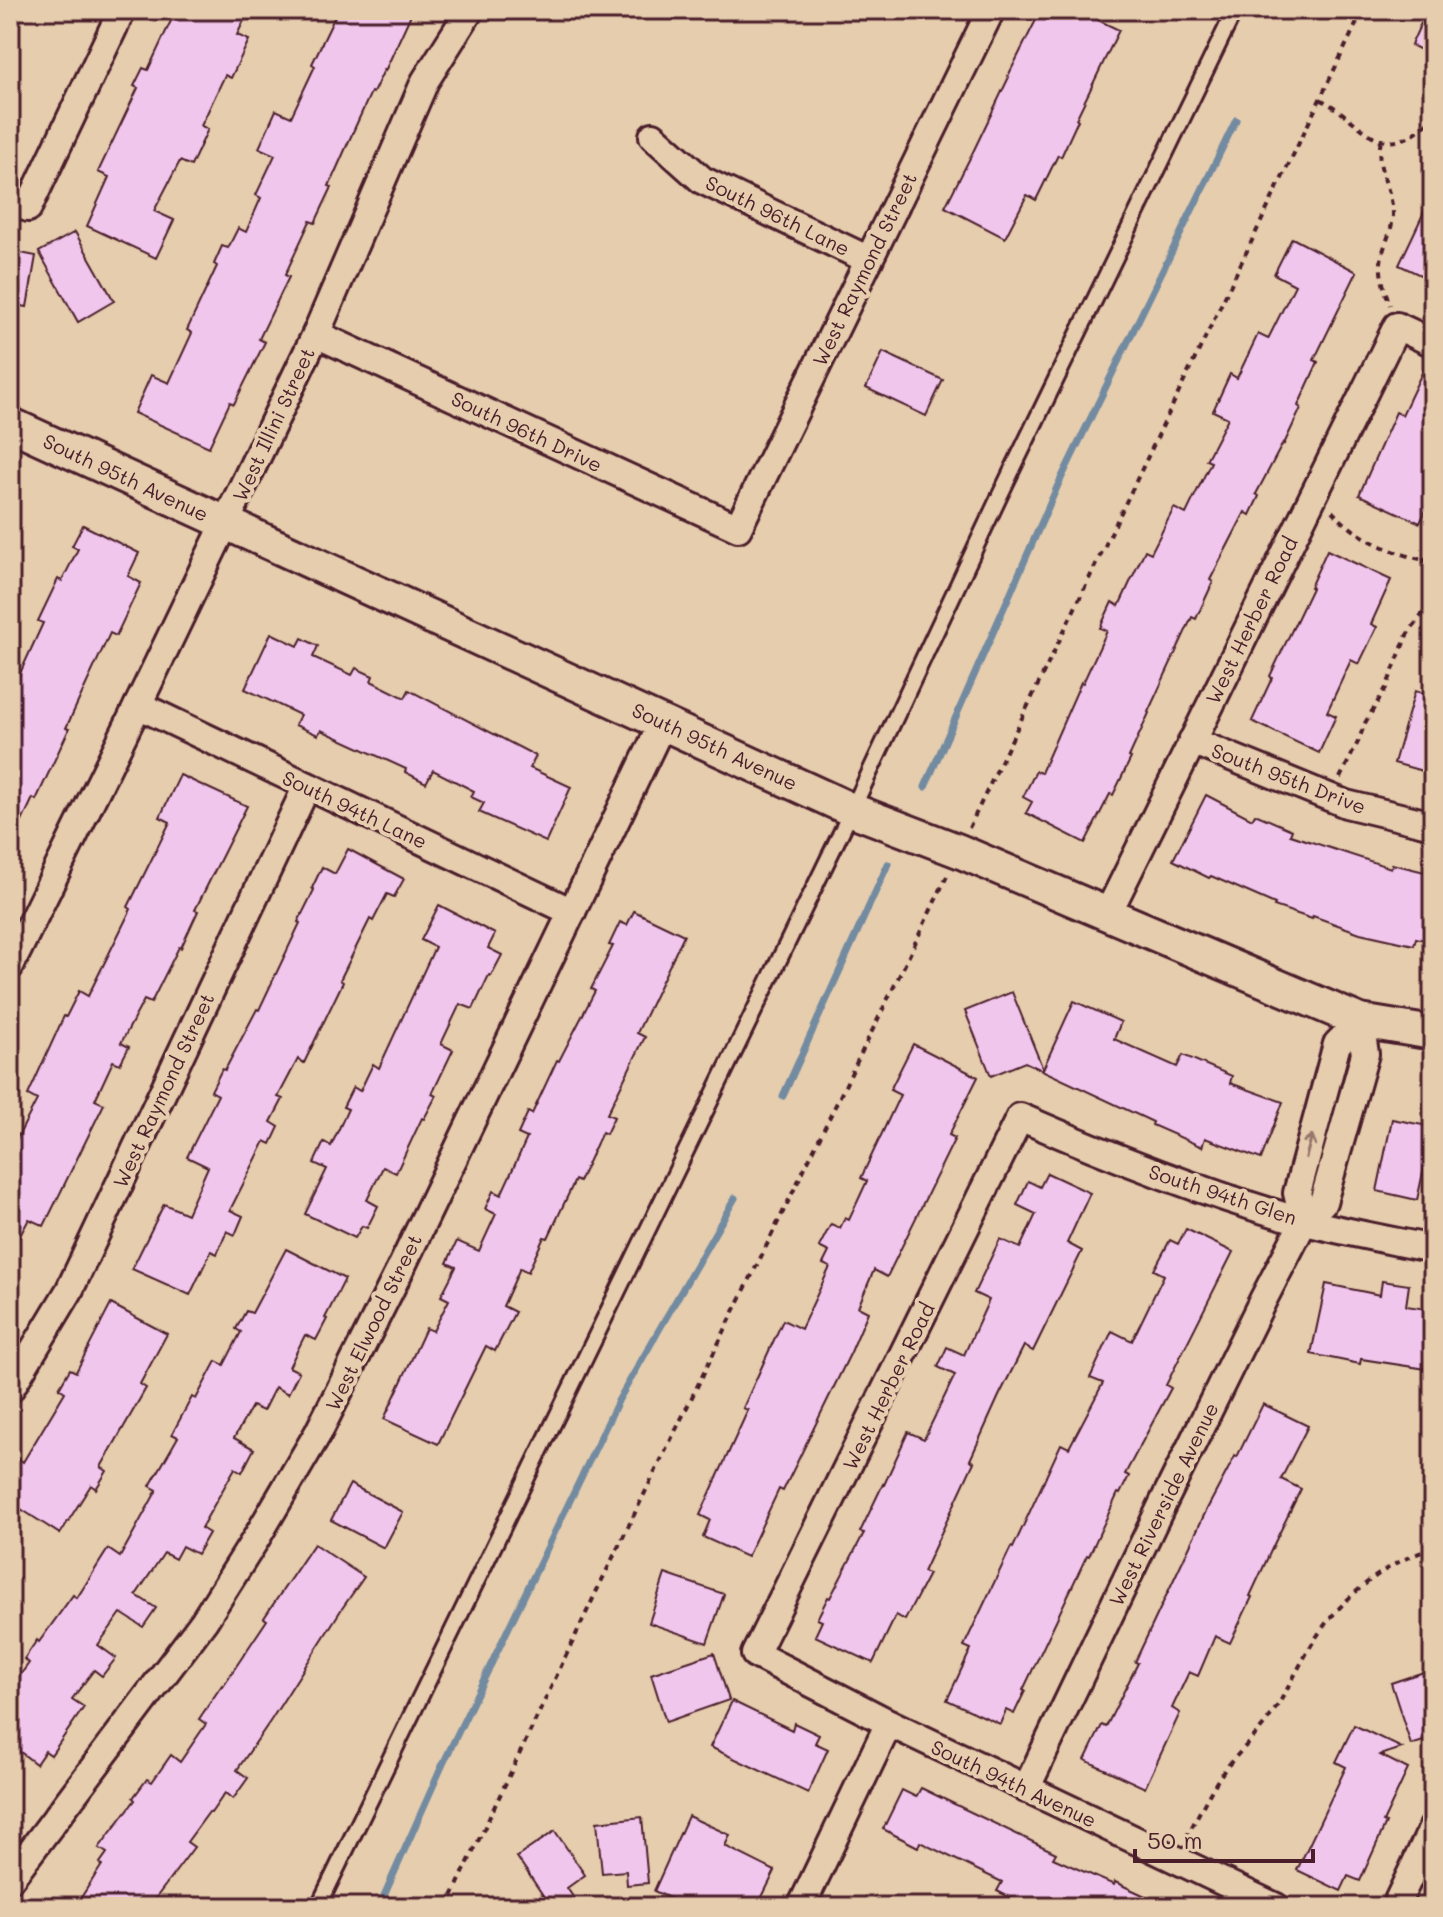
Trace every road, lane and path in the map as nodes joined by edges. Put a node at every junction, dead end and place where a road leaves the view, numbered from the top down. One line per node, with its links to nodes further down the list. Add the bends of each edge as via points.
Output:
1 (122, 10): 10 (street)
2 (470, 10): 13 (street, West Illini Street, via 425,81)
3 (991, 10): 11 (street, West Raymond Street)
4 (1235, 10): 28 (lane)
5 (1363, 10): 6 (path)
6 (1320, 99): 9 (path); 30 (path)
7 (1433, 117): 9 (path, via 1417,134)
8 (653, 136): 11 (street, South 96th Lane, via 702,180)
9 (1381, 141): 12 (path, via 1380,169 1393,215 1382,276)
10 (19, 204)
11 (869, 260): 18 (street, West Raymond Street)
12 (1397, 326): 14 (street); 16 (street, West Herber Road)
13 (316, 334): 17 (street, West Illini Street); 18 (street, South 96th Drive)
14 (1433, 343)
15 (10, 424): 17 (street, South 95th Avenue)
16 (1311, 500): 20 (path, via 1372,542); 25 (street, West Herber Road)
17 (226, 523): 23 (street, West Illini Street); 24 (street, South 95th Avenue)
18 (738, 528)
19 (1433, 549): 20 (path)
20 (1424, 560): 21 (path)
21 (1433, 573)
22 (1433, 591): 27 (path)
23 (138, 705): 26 (street, South 94th Lane); 33 (street, West Illini Street)
24 (663, 722): 28 (street, South 95th Avenue); 31 (street, West Elwood Street)
25 (1192, 741): 27 (street, South 95th Drive); 32 (street, West Herber Road)
26 (307, 786): 31 (street, South 94th Lane); 39 (street, West Raymond Street, via 69,1291)
27 (1331, 798): 29 (street, South 95th Drive)
28 (852, 810): 30 (street, South 95th Avenue); 47 (lane)
29 (1433, 825)
30 (959, 851): 32 (street, South 95th Avenue); 48 (path)
31 (572, 912): 46 (street, West Elwood Street, via 318,1433 204,1621)
32 (1107, 915): 34 (street, South 95th Avenue)
33 (10, 966)
34 (1360, 1021): 35 (street, South 95th Avenue); 37 (street, one-way to 34, via 1297,1193 1337,1044)
35 (1433, 1033)
36 (1020, 1117): 37 (street, South 94th Glen, via 1176,1181); 41 (street, West Herber Road)
37 (1304, 1221): 38 (street, South 94th Glen); 43 (street, West Riverside Avenue)
38 (1433, 1249)
39 (10, 1389)
40 (1433, 1549): 45 (path, via 1387,1569 1351,1596 1324,1626 1273,1713 1212,1790)
41 (755, 1654): 42 (street, South 94th Avenue)
42 (889, 1723): 43 (street, South 94th Avenue); 49 (street)
43 (1026, 1789): 45 (street, South 94th Avenue)
44 (1433, 1827): 51 (street)
45 (1176, 1860): 50 (street, South 94th Avenue)
46 (10, 1879)
47 (318, 1907)
48 (447, 1907)
49 (801, 1907)
50 (1276, 1907)
51 (1395, 1907)

